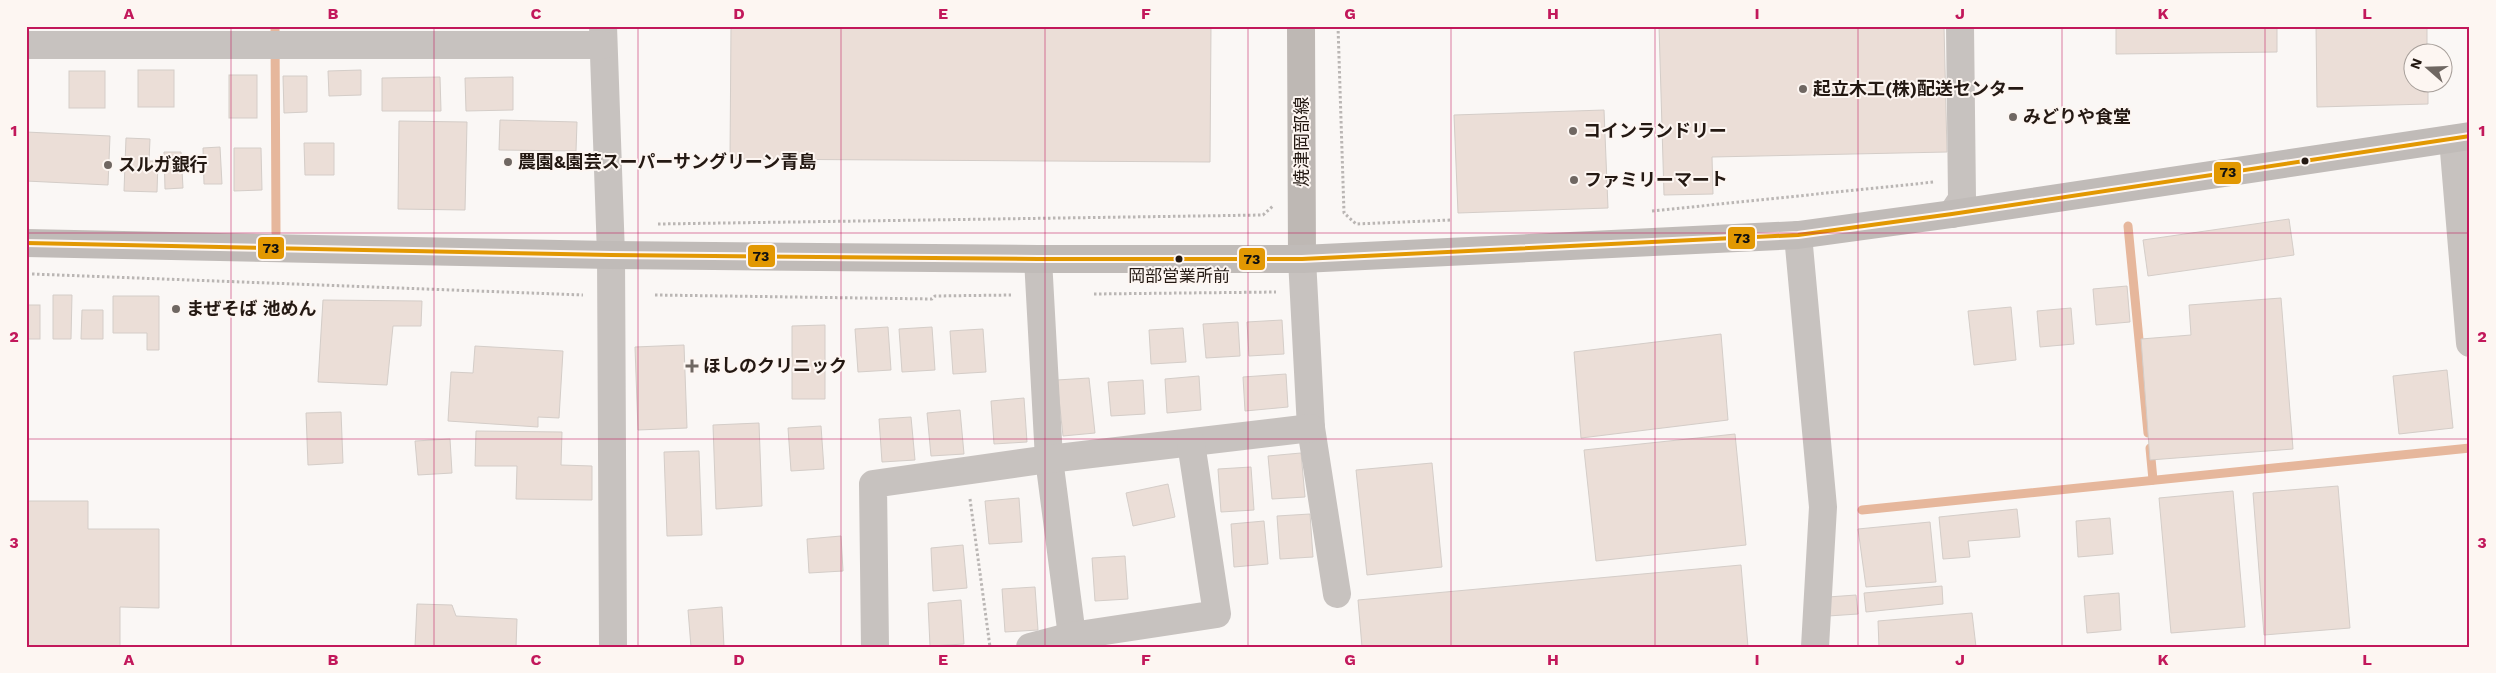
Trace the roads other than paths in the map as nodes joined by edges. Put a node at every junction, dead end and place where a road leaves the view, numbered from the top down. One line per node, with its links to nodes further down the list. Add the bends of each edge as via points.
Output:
1 (1302, 26): 11 (main road, 焼津岡部線)
2 (1960, 26): 6 (street, via 1962,199)
3 (602, 35): 4 (street); 9 (street)
4 (26, 45)
5 (2461, 138): 6 (main road); 12 (street)
6 (1952, 214): 7 (main road)
7 (1798, 235): 11 (main road); 21 (street, via 1823,507)
8 (26, 242): 9 (main road)
9 (611, 256): 10 (main road); 18 (street)
10 (1038, 259): 11 (main road); 15 (street)
11 (1302, 259): 13 (street)
12 (2470, 343)
13 (1310, 428): 14 (street); 16 (street)
14 (1191, 443): 15 (street); 17 (street, via 1217,614)
15 (1049, 459): 17 (street); 19 (street, via 873,484)
16 (1337, 594)
17 (1072, 636): 20 (street)
18 (613, 647)
19 (875, 647)
20 (1030, 647)
21 (1815, 647)

